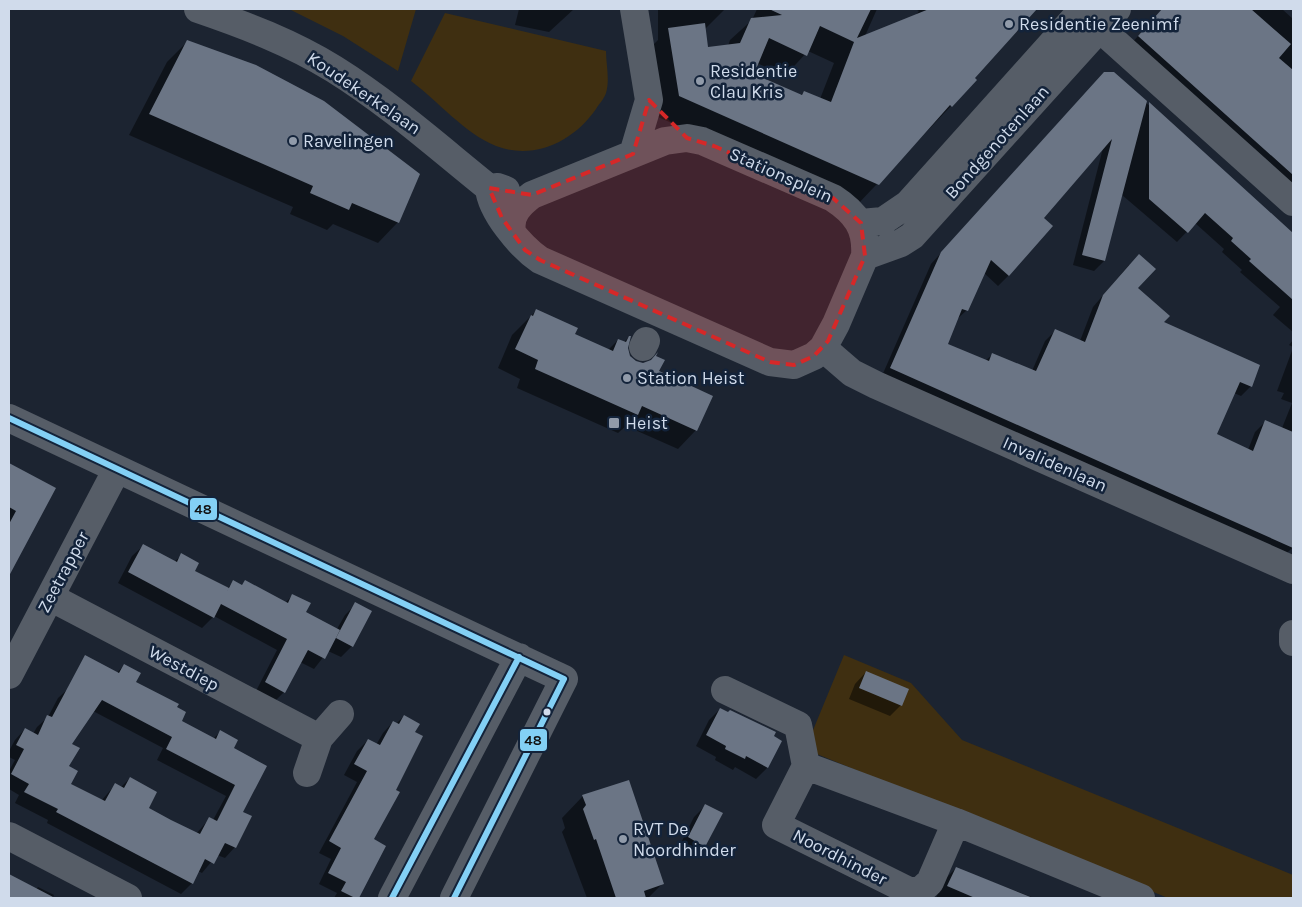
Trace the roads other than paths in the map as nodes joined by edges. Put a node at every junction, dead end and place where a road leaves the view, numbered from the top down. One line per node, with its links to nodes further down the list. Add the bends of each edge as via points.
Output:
1 (198, 9): 7 (street, Koudekerkelaan, via 267,35 333,68 416,126)
2 (634, 9): 4 (street)
3 (1092, 13): 9 (street); 10 (street, Bondgenotenlaan, via 908,204 883,221); 12 (street, Bondgenotenlaan, via 912,236)
4 (649, 100): 5 (street, via 660,115); 6 (street)
5 (687, 138): 6 (street, Stationsplein, via 665,141); 10 (street, Stationsplein, via 714,146 833,198 854,213)
6 (633, 154): 8 (street, Stationsplein)
7 (489, 188): 8 (street, Koudekerkelaan); 11 (street, Koudekerkelaan, via 498,211)
8 (532, 195): 11 (street, Stationsplein, via 514,214)
9 (1293, 202)
10 (861, 223): 12 (street)
11 (512, 231): 13 (street, via 526,250 540,260 770,362 794,365)
12 (865, 256): 13 (street)
13 (823, 348): 16 (street, Invalidenlaan, via 852,373 876,385)
14 (9, 418): 15 (street)
15 (117, 469): 17 (street, Zeetrapper); 20 (street)
16 (1293, 570)
17 (50, 597): 21 (street, Zeetrapper); 24 (street, Westdiep)
18 (1293, 634): 19 (street)
19 (1293, 642)
20 (519, 657): 30 (street); 31 (street, via 564,679)
21 (9, 676)
22 (725, 690): 25 (street, via 798,725)
23 (340, 714): 24 (street)
24 (319, 738): 26 (street)
25 (806, 766): 27 (street); 27 (street, Noordhinder, via 776,825 909,891 920,891 930,882)
26 (307, 773)
27 (956, 822): 32 (street)
28 (9, 836): 29 (street)
29 (128, 898)
30 (392, 898)
31 (454, 898)
32 (1141, 898)

